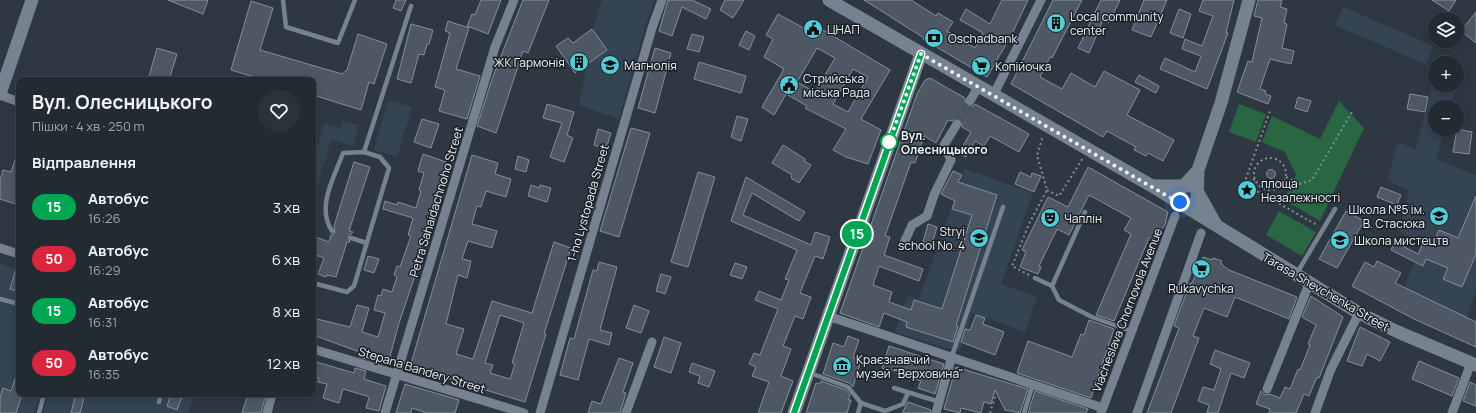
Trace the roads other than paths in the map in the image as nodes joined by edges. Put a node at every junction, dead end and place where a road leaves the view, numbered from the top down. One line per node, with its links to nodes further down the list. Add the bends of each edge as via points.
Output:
1 (32, 0): 12 (main road)
2 (283, 0): 3 (lane, via 286,27 338,43)
3 (355, 0)
4 (514, 0): 50 (street, Petra Sahaidachnoho Street, via 495,47)
5 (662, 0): 66 (street, 1-ho Lystopada Street)
6 (829, 0): 10 (main road, Tarasa Shevchenka Street)
7 (1041, 0): 13 (street)
8 (1249, 0): 18 (main road, via 1221,103)
9 (411, 6): 17 (lane)
10 (921, 54): 11 (main road, Tarasa Shevchenka Street); 43 (main road)
11 (978, 87): 13 (main road, Tarasa Shevchenka Street); 15 (street)
12 (0, 95): 14 (street)
13 (993, 96): 19 (main road, Tarasa Shevchenka Street)
14 (16, 101)
15 (970, 101)
16 (957, 124): 32 (street, via 944,145 951,160 927,216 912,225)
17 (364, 152): 28 (lane, via 343,153 324,205 328,225); 31 (lane, via 380,158 389,168)
18 (1198, 170): 20 (main road); 21 (main road)
19 (1152, 186): 20 (main road); 22 (main road, Tarasa Shevchenka Street)
20 (1185, 186): 21 (main road, via 1193,186); 22 (main road, via 1177,195)
21 (1198, 192): 22 (main road, via 1195,204); 27 (main road)
22 (1183, 205): 27 (main road, Tarasa Shevchenka Street)
23 (1003, 207): 47 (lane)
24 (1335, 209): 35 (lane)
25 (1085, 212): 39 (lane)
26 (1175, 216): 44 (street, Viacheslava Chornovola Avenue)
27 (1216, 225): 35 (main road, Tarasa Shevchenka Street)
28 (332, 231)
29 (1200, 233): 72 (street)
30 (351, 238): 31 (lane)
31 (367, 243): 37 (lane, via 351,290 347,292)
32 (904, 243)
33 (0, 248): 34 (street)
34 (16, 253)
35 (1296, 276): 38 (main road, Tarasa Shevchenka Street)
36 (1034, 278): 39 (lane)
37 (316, 284)
38 (1309, 284): 42 (main road, Tarasa Shevchenka Street); 53 (street)
39 (1052, 286): 44 (lane, via 1059,300 1092,317)
40 (0, 299): 41 (lane)
41 (16, 303)
42 (1358, 313): 48 (main road, Tarasa Shevchenka Street); 73 (street, via 1331,369)
43 (828, 316): 47 (street); 49 (main road)
44 (1132, 331): 61 (street, Viacheslava Chornovola Avenue)
45 (652, 342): 67 (street)
46 (316, 350): 50 (street, Stepana Bandery Street)
47 (952, 356): 51 (street); 59 (street)
48 (1473, 364): 74 (street)
49 (808, 372): 60 (lane, via 848,387); 68 (main road)
50 (396, 375): 64 (street, Petra Sahaidachnoho Street); 65 (street, Stepana Bandery Street)
51 (1033, 384): 61 (street); 71 (lane)
52 (894, 388): 54 (lane)
53 (1266, 389)
54 (908, 393): 59 (lane); 60 (lane, via 903,404 885,411)
55 (43, 397): 62 (lane)
56 (160, 397): 58 (lane)
57 (271, 397): 63 (street)
58 (159, 402)
59 (940, 402): 70 (street)
60 (860, 403): 69 (lane)
61 (1102, 411)
62 (39, 413)
63 (267, 413)
64 (385, 413)
65 (524, 413)
66 (540, 413)
67 (626, 413)
68 (794, 413)
69 (858, 413)
70 (936, 413)
71 (1024, 413)
72 (1137, 413)
73 (1315, 413)
74 (1452, 413)

